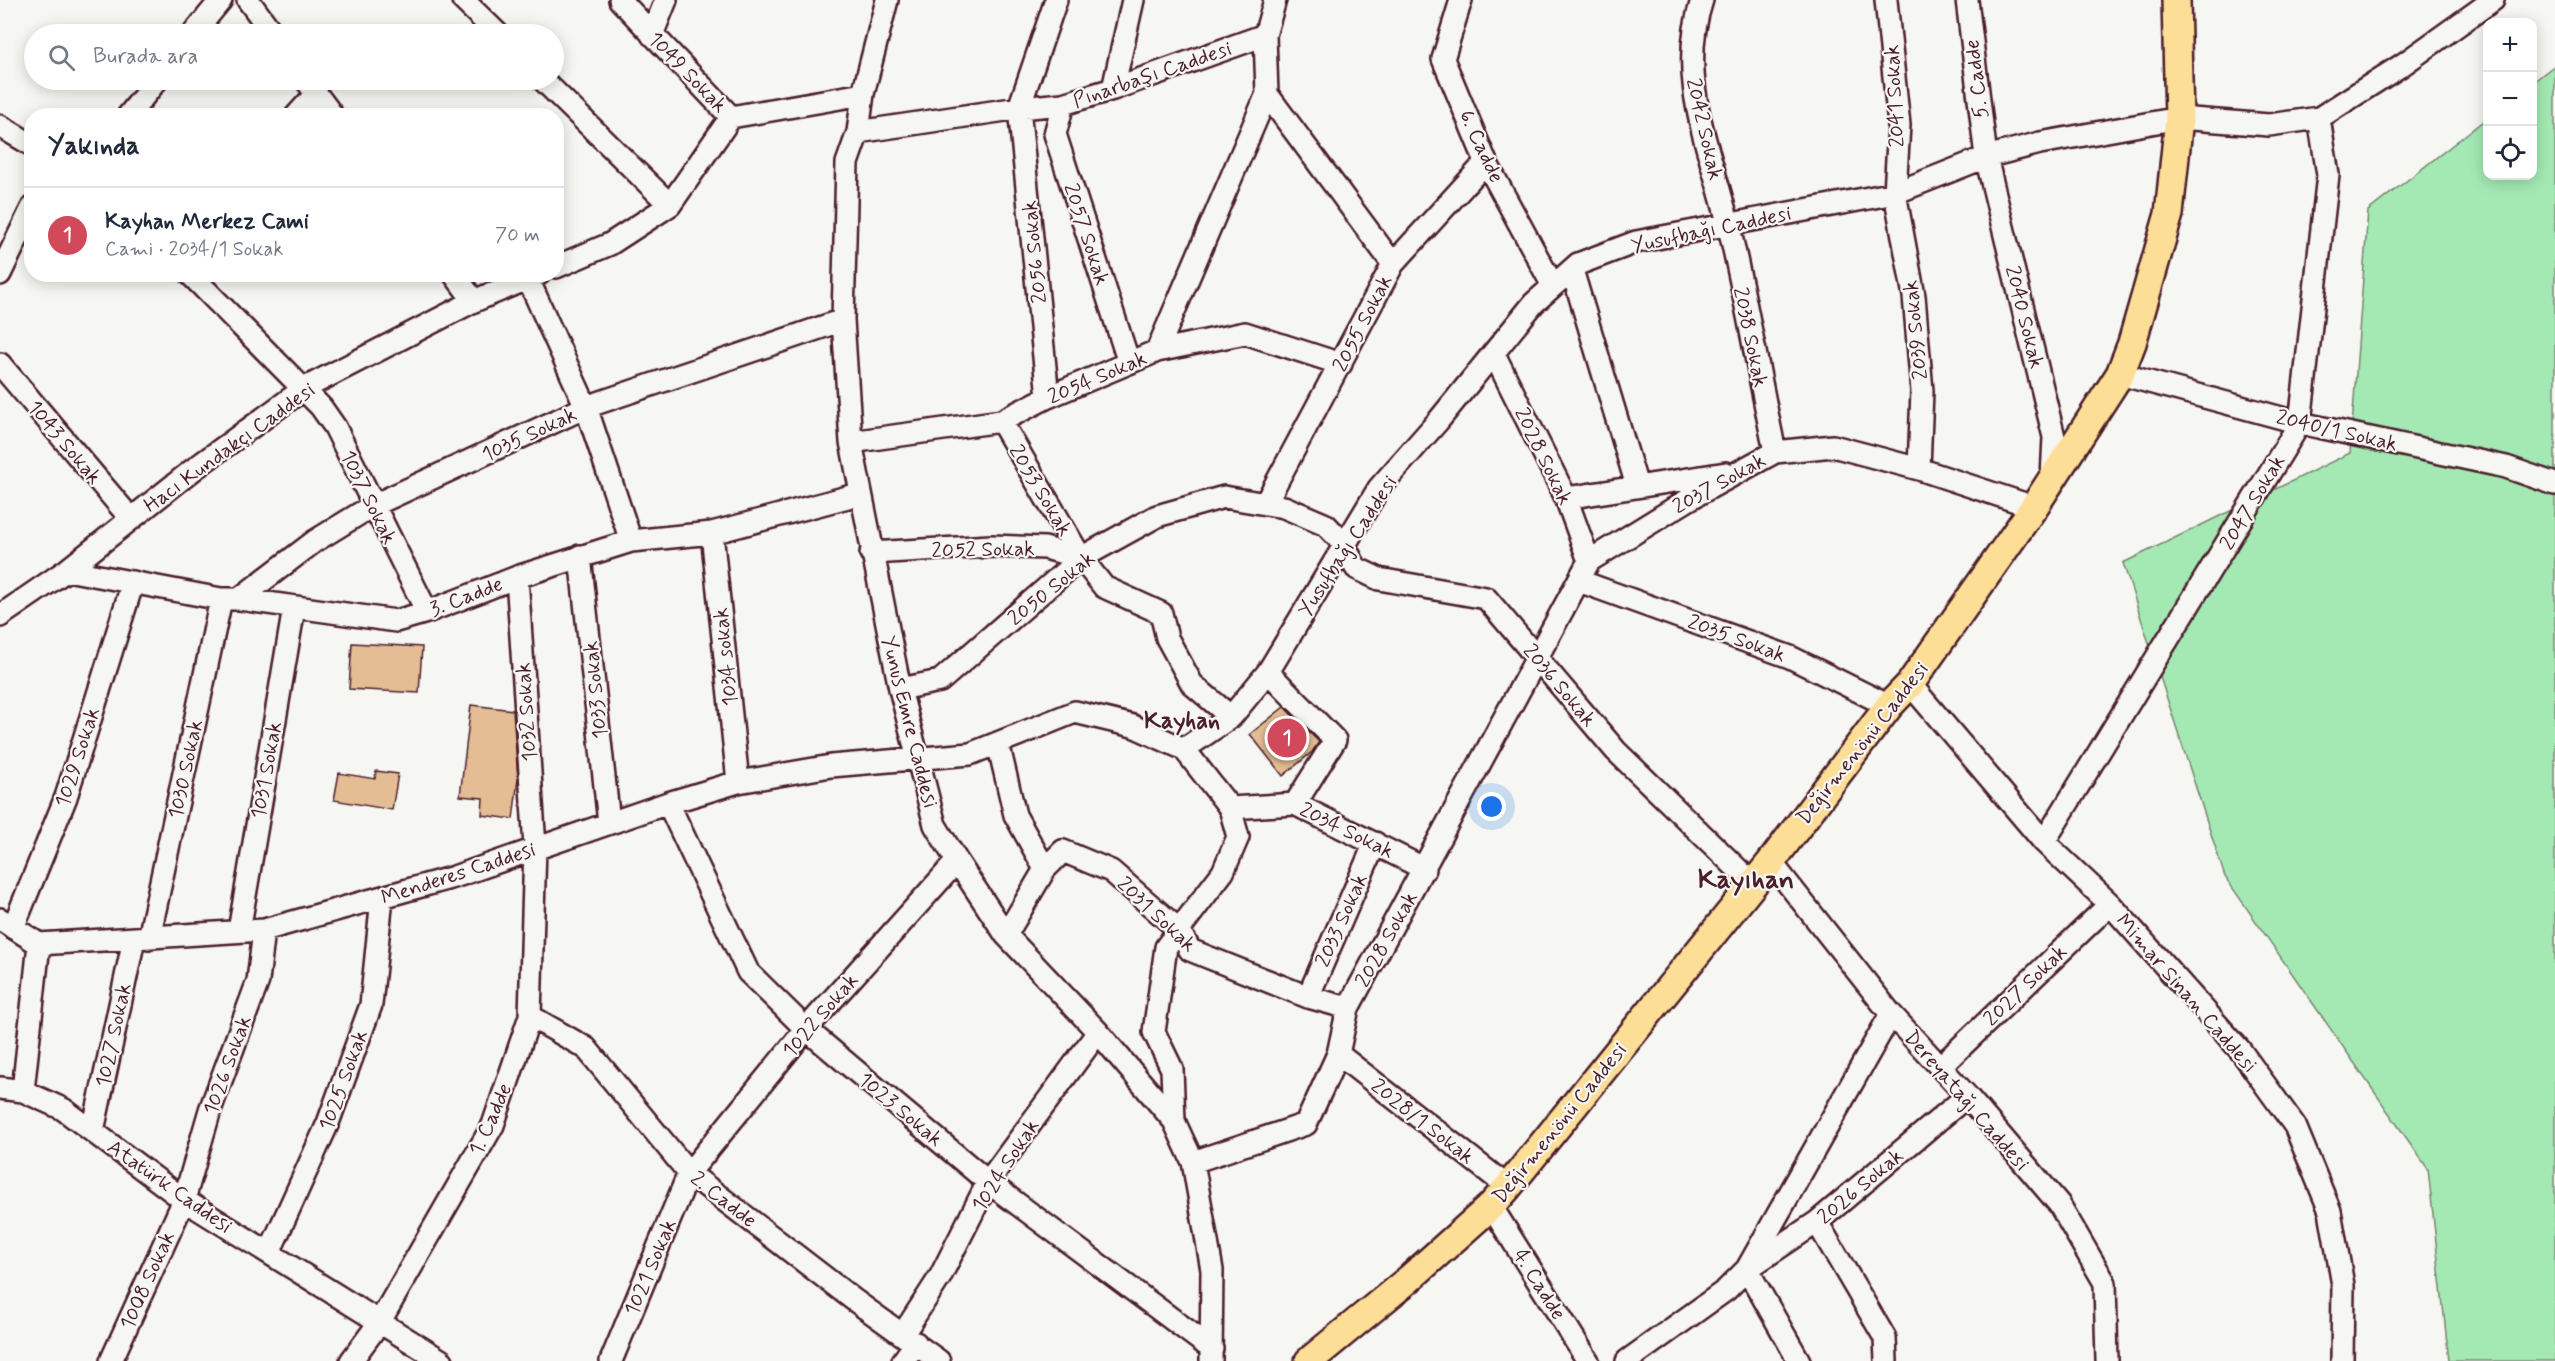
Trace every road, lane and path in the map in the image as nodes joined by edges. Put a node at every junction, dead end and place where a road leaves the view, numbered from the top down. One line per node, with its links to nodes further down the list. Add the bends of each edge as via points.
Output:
1 (221, 0): 16 (street)
2 (248, 0): 17 (street)
3 (463, 0): 18 (street)
4 (620, 0): 19 (street, 1049 Sokak)
5 (666, 0): 19 (street)
6 (886, 0): 27 (street, Yunus Emre Caddesi)
7 (1056, 0): 32 (street)
8 (1133, 0): 21 (street)
9 (1275, 0): 20 (street)
10 (1461, 0): 40 (street, 6. Cadde, via 1443,59)
11 (1702, 0): 43 (street, 2042 Sokak, via 1695,19 1690,64 1699,116)
12 (1886, 0): 41 (street, 2041 Sokak, via 1899,125)
13 (1967, 0): 39 (street, 5. Cadde)
14 (2176, 0): 34 (main road, Değirmenönü Caddesi)
15 (2493, 0): 35 (street, Yusufbağı Caddesi)
16 (201, 24)
17 (266, 24)
18 (488, 24)
19 (652, 35): 33 (street, 1049 Sokak)
20 (1265, 35): 21 (street, Pınarbaşı Caddesi); 26 (street)
21 (1113, 89): 28 (street, Pınarbaşı Caddesi)
22 (149, 90): 29 (street)
23 (309, 90): 30 (street)
24 (313, 90): 31 (street)
25 (553, 90): 42 (street)
26 (1267, 93): 46 (street); 56 (street)
27 (863, 94): 33 (street); 37 (street, Yunus Emre Caddesi)
28 (1063, 104): 32 (street, Pınarbaşı Caddesi); 58 (street, 2057 Sokak, via 1055,134)
29 (134, 108)
30 (300, 108)
31 (327, 108)
32 (1019, 108): 37 (street, Pınarbaşı Caddesi); 63 (street, 2056 Sokak)
33 (731, 117): 42 (street)
34 (2179, 118): 35 (street, Yusufbağı Caddesi, via 2269,125); 39 (street, Yusufbağı Caddesi, via 2040,143); 61 (main road, Değirmenönü Caddesi, via 2169,214)
35 (2319, 118): 66 (street, 2047 Sokak, via 2328,175)
36 (0, 126): 38 (street)
37 (858, 132): 55 (street, Yunus Emre Caddesi, via 847,164)
38 (24, 140)
39 (1986, 157): 41 (street, Yusufbağı Caddesi); 71 (street, 2040 Sokak, via 2055,437)
40 (1486, 162): 46 (street, 2055 Sokak); 53 (street, 6. Cadde)
41 (1895, 193): 43 (street, Yusufbağı Caddesi); 69 (street, 2039 Sokak, via 1914,296 1922,391)
42 (670, 206): 45 (street, via 610,244)
43 (1728, 223): 47 (street, Yusufbağı Caddesi, via 1636,242 1578,264); 68 (street, 2038 Sokak)
44 (24, 224): 48 (street)
45 (564, 264)
46 (1393, 264): 60 (street, 2055 Sokak)
47 (1572, 270): 53 (street, Yusufbağı Caddesi); 73 (street)
48 (0, 274)
49 (198, 282): 62 (street, 1037 Sokak)
50 (460, 282): 54 (street)
51 (522, 282): 54 (street, Hacı Kundakçı Caddesi)
52 (536, 282): 64 (street)
53 (1553, 286): 57 (street, Yusufbağı Caddesi, via 1534,303)
54 (474, 301): 62 (street, Hacı Kundakçı Caddesi)
55 (843, 320): 64 (street, 1035 Sokak); 67 (street, Yunus Emre Caddesi)
56 (1157, 351): 58 (street, 2054 Sokak); 60 (street, 2054 Sokak, via 1245,333)
57 (1494, 354): 75 (street, 2028 Sokak); 82 (street, Yusufbağı Caddesi, via 1378,488)
58 (1129, 363): 63 (street, 2054 Sokak)
59 (0, 364): 79 (street, 1043 Sokak)
60 (1341, 364): 76 (street, 2055 Sokak)
61 (2120, 374): 66 (street, 2040/1 Sokak); 71 (main road, Değirmenönü Caddesi)
62 (304, 388): 77 (street, 1037 Sokak, via 335,427); 79 (street, Hacı Kundakçı Caddesi)
63 (1048, 397): 65 (street, 2054 Sokak)
64 (586, 407): 77 (street, 1035 Sokak); 81 (street)
65 (1001, 421): 67 (street, 2054 Sokak); 85 (street, 2053 Sokak)
66 (2300, 423): 72 (street, 2040/1 Sokak, via 2506,467); 109 (street, 2047 Sokak)
67 (851, 442): 74 (street, Yunus Emre Caddesi)
68 (1775, 452): 69 (street, 2037 Sokak, via 1833,446); 70 (street, 2037 Sokak)
69 (1919, 469): 78 (street, 2037 Sokak)
70 (1740, 470): 73 (street); 86 (street, 2037 Sokak)
71 (2052, 477): 78 (main road, Değirmenönü Caddesi)
72 (2555, 484)
73 (1637, 486): 75 (street)
74 (859, 494): 80 (street, 3. Cadde); 83 (street, Yunus Emre Caddesi)
75 (1566, 498): 86 (street, 2028 Sokak)
76 (1265, 504): 82 (street, 2050 Sokak, via 1284,507 1326,525); 85 (street, 2050 Sokak, via 1224,497 1156,516)
77 (372, 506): 91 (street, 1035 Sokak); 93 (street, 1037 Sokak)
78 (2034, 507): 97 (main road, Değirmenönü Caddesi)
79 (130, 519): 87 (street, Hacı Kundakçı Caddesi)
80 (712, 533): 81 (street, 3. Cadde); 104 (street, 1034 sokak)
81 (631, 541): 84 (street, 3. Cadde)
82 (1343, 543): 95 (street, 2036 Sokak, via 1356,568 1379,579 1486,598); 96 (street, Yusufbağı Caddesi)
83 (871, 553): 85 (street, 2052 Sokak, via 991,546 1045,548); 98 (street, Yunus Emre Caddesi)
84 (580, 556): 88 (street, 3. Cadde); 108 (street, 1033 Sokak)
85 (1081, 558): 98 (street, 2050 Sokak, via 940,681); 100 (street, via 1104,587 1161,613 1167,638 1192,684)
86 (1589, 561): 89 (street)
87 (67, 570): 90 (street, 3. Cadde); 94 (street, Hacı Kundakçı Caddesi)
88 (517, 577): 93 (street, 3. Cadde); 111 (street, 1032 Sokak)
89 (1579, 581): 95 (street); 99 (street, 2035 Sokak, via 1790,657)
90 (133, 582): 91 (street, 3. Cadde); 119 (street, 1029 Sokak, via 66,798)
91 (230, 599): 92 (street, 3. Cadde); 124 (street, 1030 Sokak)
92 (294, 608): 93 (street, 3. Cadde, via 396,621); 122 (street, 1031 Sokak)
93 (427, 612)
94 (1, 615)
95 (1536, 655): 114 (street, 2028 Sokak); 116 (street, 2036 Sokak, via 1616,751)
96 (1268, 672): 100 (street, Yusufbağı Caddesi); 106 (street, via 1335,740)
97 (1910, 684): 99 (main road, Değirmenönü Caddesi); 109 (street, Mimar Sinan Caddesi)
98 (900, 689): 103 (street, Yunus Emre Caddesi)
99 (1889, 706): 113 (main road, Değirmenönü Caddesi)
100 (1231, 717): 102 (street, Yusufbağı Caddesi)
101 (998, 743): 102 (street, via 1075,712 1132,726); 103 (street, via 970,754); 115 (street, via 1015,815)
102 (1184, 749): 107 (street)
103 (917, 757): 104 (street, Menderes Caddesi); 112 (street, Yunus Emre Caddesi, via 935,825)
104 (738, 782): 105 (street, Menderes Caddesi)
105 (668, 803): 108 (street, Menderes Caddesi); 130 (street, 1023 Sokak, via 748,972)
106 (1295, 804): 107 (street, 2034 Sokak); 110 (street, 2034 Sokak)
107 (1230, 808): 121 (street, via 1238,837 1223,872)
108 (609, 824): 111 (street, Menderes Caddesi)
109 (2044, 842): 118 (street, Mimar Sinan Caddesi)
110 (1375, 843): 114 (street, 2034 Sokak); 126 (street, 2033 Sokak)
111 (535, 847): 117 (street, Menderes Caddesi); 129 (street, 1. Cadde)
112 (957, 861): 123 (street, Yunus Emre Caddesi); 130 (street, 1022 Sokak)
113 (1770, 862): 116 (main road, Değirmenönü Caddesi); 128 (street, Dereyatağı Caddesi)
114 (1425, 868): 127 (street, 2028 Sokak)
115 (1045, 869): 121 (street, 2031 Sokak, via 1063,851 1111,871); 123 (street, 2031 Sokak)
116 (1752, 883): 142 (main road, Değirmenönü Caddesi)
117 (382, 898): 120 (street, Menderes Caddesi); 145 (street, 1025 Sokak, via 371,1005 328,1123)
118 (2110, 904): 133 (street, 2027 Sokak); 162 (street, Mimar Sinan Caddesi, via 2240,1050 2295,1126 2330,1210 2343,1285)
119 (7, 923): 125 (street)
120 (264, 930): 122 (street, Menderes Caddesi); 143 (street, 1026 Sokak, via 258,981 210,1110)
121 (1179, 930): 126 (street, 2031 Sokak, via 1190,950); 137 (street, via 1166,947 1154,1032 1172,1069)
122 (239, 931): 124 (street, Menderes Caddesi)
123 (1006, 935): 131 (street, Yunus Emre Caddesi)
124 (141, 939): 125 (street, Menderes Caddesi); 138 (street, 1027 Sokak)
125 (39, 944): 135 (street)
126 (1308, 997): 127 (street, 2031 Sokak)
127 (1348, 1008): 132 (street, 2028 Sokak)
128 (1891, 1014): 133 (street, Dereyatağı Caddesi); 146 (street)
129 (530, 1016): 140 (street, 2. Cadde, via 586,1048); 147 (street, 1. Cadde, via 493,1125)
130 (806, 1029): 140 (street, 1022 Sokak); 141 (street, 1023 Sokak)
131 (1098, 1032): 137 (street, Yunus Emre Caddesi); 141 (street, 1024 Sokak)
132 (1338, 1054): 139 (street, 2028 Sokak, via 1306,1124); 142 (street, 2028/1 Sokak)
133 (1940, 1067): 136 (street, Dereyatağı Caddesi)
134 (0, 1088): 135 (street, Atatürk Caddesi)
135 (23, 1091): 138 (street, Atatürk Caddesi, via 63,1109)
136 (1967, 1096): 144 (street, 2026 Sokak); 161 (street, Dereyatağı Caddesi, via 2059,1204 2105,1283)
137 (1174, 1121): 139 (street, Yunus Emre Caddesi)
138 (93, 1131): 143 (street, Atatürk Caddesi)
139 (1193, 1162): 149 (street, Yunus Emre Caddesi, via 1212,1270)
140 (689, 1173): 148 (street, 2. Cadde); 154 (street, 1021 Sokak)
141 (988, 1182): 148 (street, 1024 Sokak); 149 (street, 1023 Sokak)
142 (1499, 1197): 150 (main road, Değirmenönü Caddesi); 157 (street, 4. Cadde)
143 (183, 1200): 145 (street, Atatürk Caddesi); 151 (street, 1008 Sokak)
144 (1817, 1222): 146 (street, 2026 Sokak); 160 (street, via 1885,1338)
145 (269, 1253): 147 (street, Atatürk Caddesi)
146 (1747, 1269): 158 (street, via 1726,1290); 159 (street)
147 (380, 1323): 152 (street, 1. Cadde); 153 (street, Atatürk Caddesi)
148 (909, 1339): 155 (street, 1024 Sokak); 156 (street, 2. Cadde)
149 (1212, 1355)
150 (1311, 1360)
151 (111, 1361)
152 (351, 1361)
153 (442, 1361)
154 (611, 1361)
155 (903, 1361)
156 (939, 1361)
157 (1588, 1361)
158 (1627, 1361)
159 (1799, 1361)
160 (1886, 1361)
161 (2107, 1361)
162 (2342, 1361)

